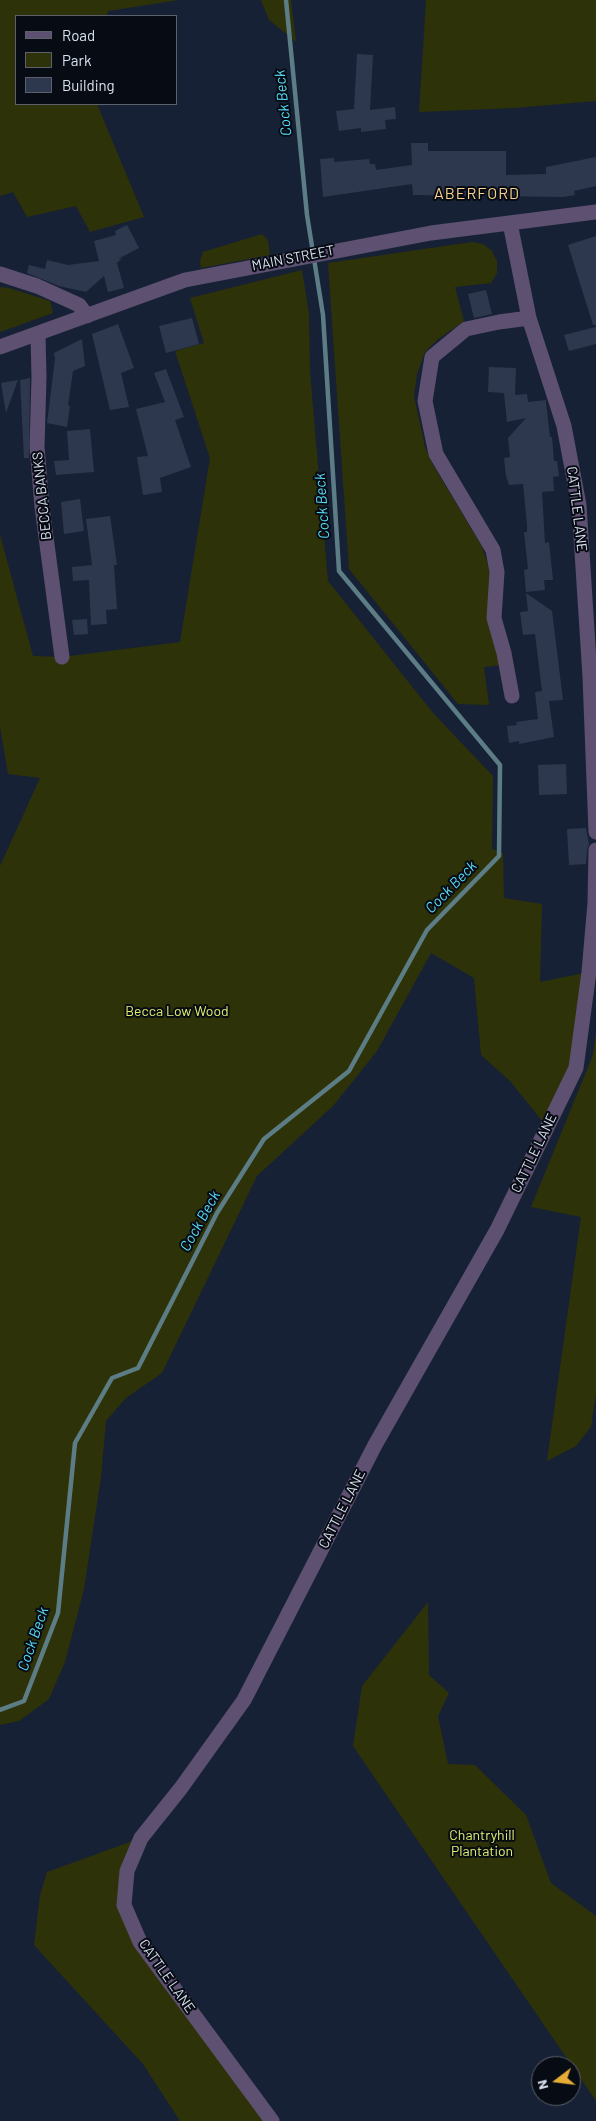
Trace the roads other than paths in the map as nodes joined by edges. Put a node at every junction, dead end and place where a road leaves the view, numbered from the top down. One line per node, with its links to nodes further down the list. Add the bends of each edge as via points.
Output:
1 (596, 212): 2 (street, MAIN STREET)
2 (510, 223): 4 (street, MAIN STREET, via 432,233 275,262 166,286); 5 (street, CATTLE LANE)
3 (0, 274): 4 (street, via 38,286 79,305)
4 (87, 316): 6 (street, MAIN STREET)
5 (529, 318): 9 (street, CATTLE LANE, via 564,426 579,505); 10 (street, via 466,329 432,357 425,401 436,454 493,550 497,572 494,618)
6 (38, 335): 7 (street, MAIN STREET); 8 (street, BECCA BANKS, via 38,455)
7 (0, 347)
8 (62, 656)
9 (593, 677): 11 (street, CATTLE LANE)
10 (512, 696)
11 (596, 832)
12 (596, 850): 13 (street, CATTLE LANE, via 596,903 590,972 576,1068 497,1230 374,1445 244,1700 141,1838 127,1871 124,1905 140,1942)
13 (272, 2121)

